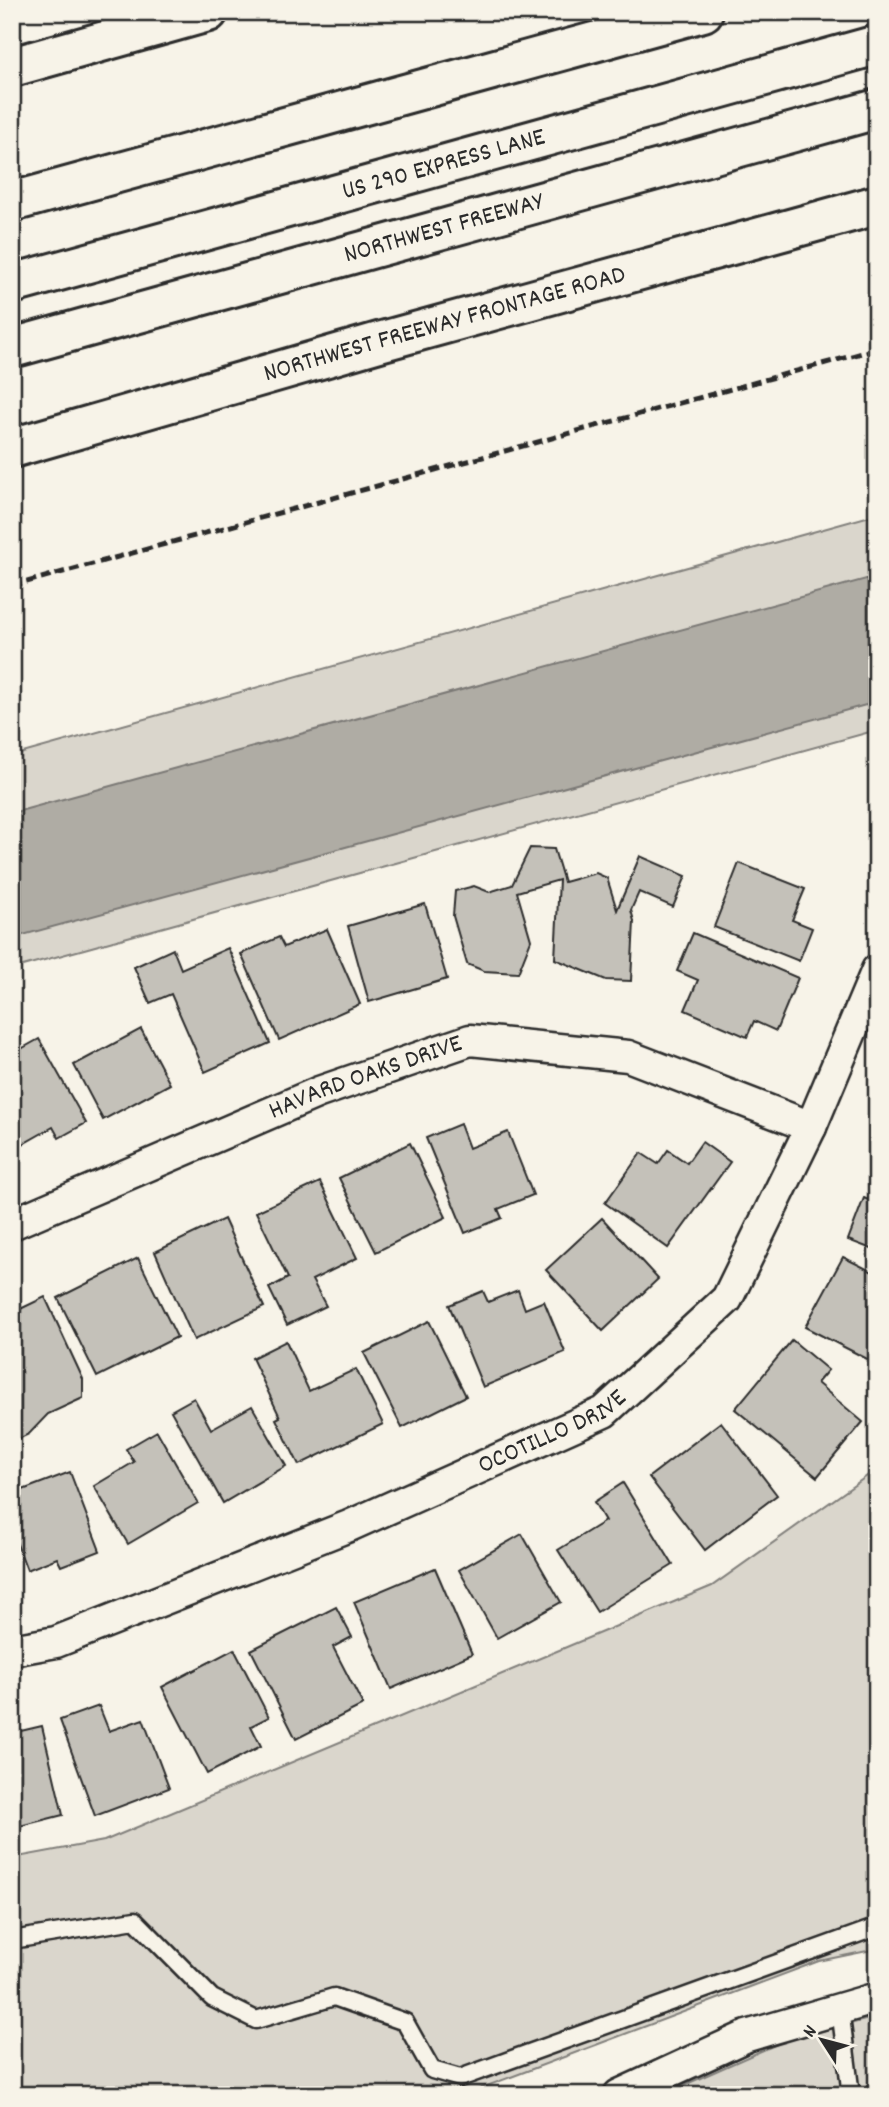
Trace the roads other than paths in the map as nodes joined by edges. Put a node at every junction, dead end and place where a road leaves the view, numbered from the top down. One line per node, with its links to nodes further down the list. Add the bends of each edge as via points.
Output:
1 (703, 12): 6 (main road)
2 (201, 13): 4 (main road)
3 (877, 45): 8 (main road, US 290 EXPRESS LANE)
4 (12, 66)
5 (877, 110): 9 (main road, NORTHWEST FREEWAY)
6 (12, 202)
7 (877, 205): 10 (main road, NORTHWEST FREEWAY FRONTAGE ROAD)
8 (12, 284)
9 (12, 348)
10 (12, 448)
11 (877, 970): 12 (street, OCOTILLO DRIVE)
12 (811, 1127): 13 (street, HAVARD OAKS DRIVE, via 628,1056 470,1040 319,1092); 14 (street, OCOTILLO DRIVE, via 727,1299 604,1412 349,1526 56,1642)
13 (12, 1224)
14 (12, 1650)
15 (877, 1927): 16 (lane, via 460,2078 432,2070 405,2022 334,1997 256,2020 212,1998 135,1920)
16 (12, 1940)
17 (877, 1998): 18 (street)
18 (839, 2009): 19 (street, via 747,2036); 20 (lane)
19 (619, 2095)
20 (851, 2095)

